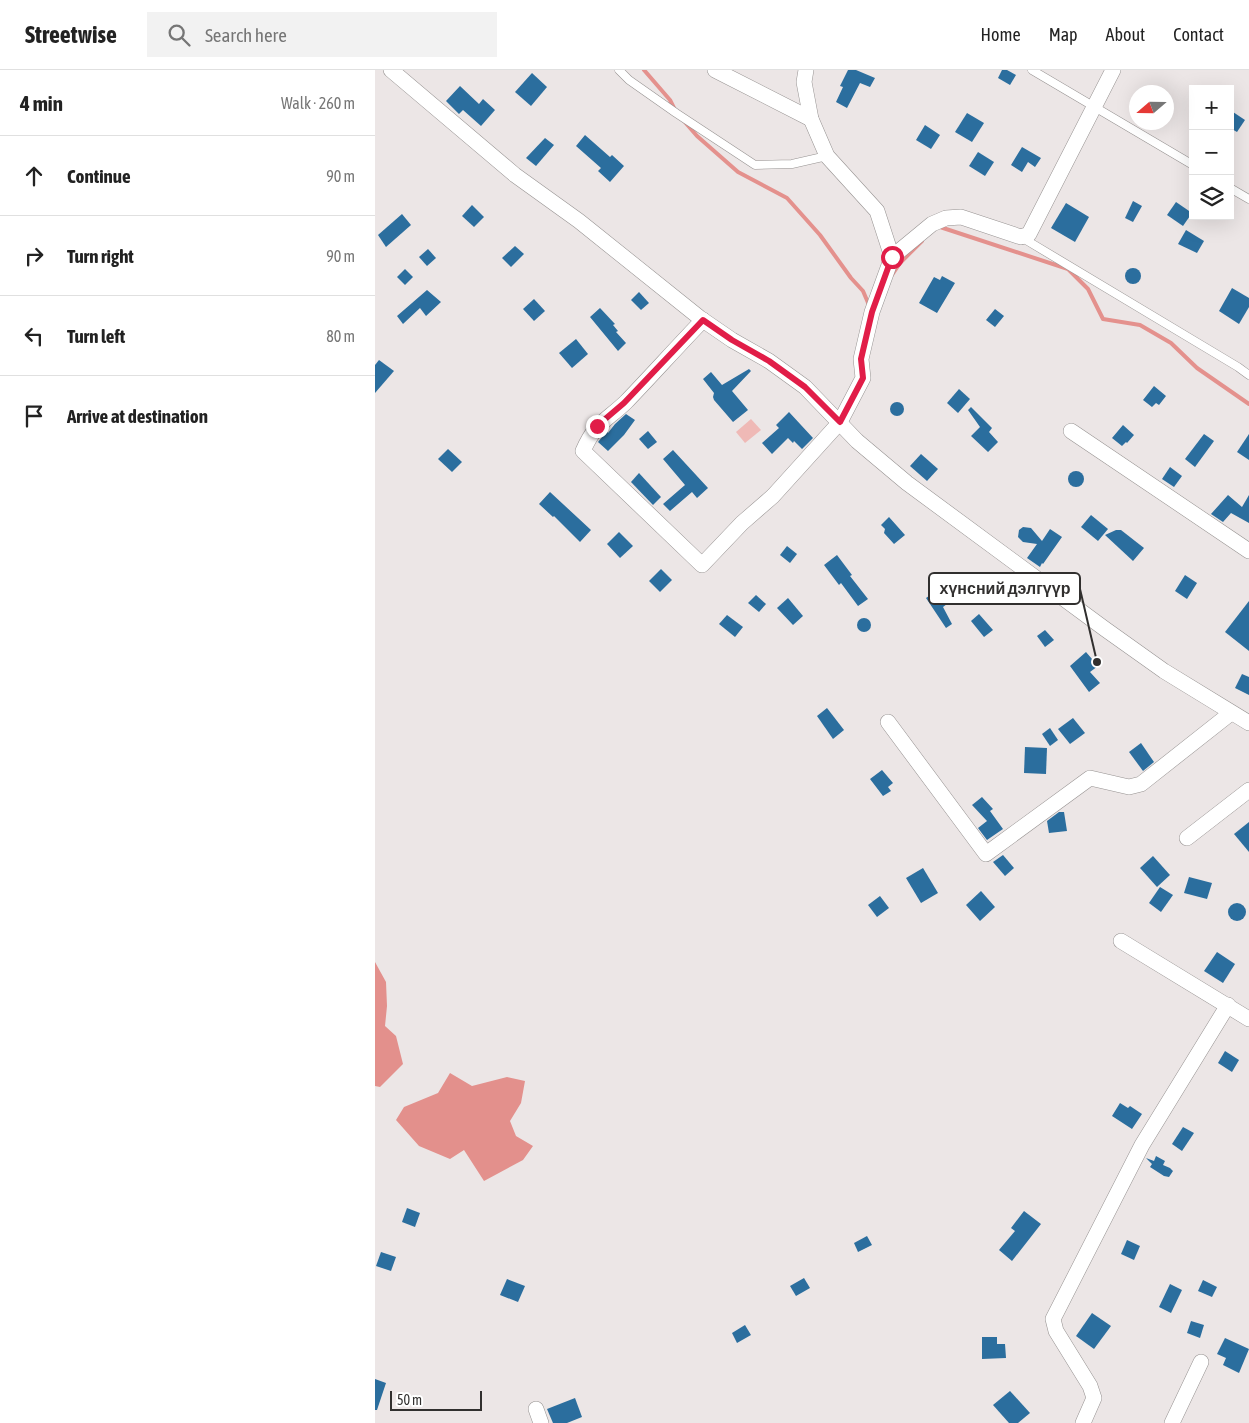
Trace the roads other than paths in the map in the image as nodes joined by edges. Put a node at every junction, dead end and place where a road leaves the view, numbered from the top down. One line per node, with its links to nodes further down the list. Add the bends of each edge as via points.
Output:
1 (391, 70): 15 (street, via 515,175 579,221)
2 (619, 70): 9 (lane, via 755,165 792,164)
3 (715, 70): 8 (street)
4 (806, 70): 8 (street, via 804,82)
5 (1032, 70): 7 (lane)
6 (1113, 70): 7 (street)
7 (1094, 106): 10 (lane); 13 (street, via 1029,234)
8 (811, 119): 9 (street)
9 (827, 156): 14 (street, via 877,211)
10 (1189, 164)
11 (1234, 190): 12 (lane)
12 (1249, 199)
13 (1021, 237): 14 (street, via 961,218 946,218 932,224); 16 (lane)
14 (892, 257): 17 (street, via 872,312 861,359 863,378)
15 (703, 320): 17 (street, via 805,387); 17 (street, via 624,403 597,426 583,451 702,565 773,496)
16 (1249, 375)
17 (840, 422): 20 (street, via 874,456 922,495 1164,671)
18 (1071, 431): 19 (street)
19 (1249, 551)
20 (1231, 713): 21 (street, via 1141,784 1129,786 1090,778 986,854); 22 (street)
21 (888, 722)
22 (1249, 723)
23 (1249, 790): 24 (street)
24 (1187, 838)
25 (1121, 941): 26 (street)
26 (1228, 1005): 27 (street); 29 (street, via 1142,1145 1053,1319 1056,1331 1094,1398)
27 (1249, 1019)
28 (1201, 1362): 30 (street)
29 (1083, 1423)
30 (1172, 1423)

